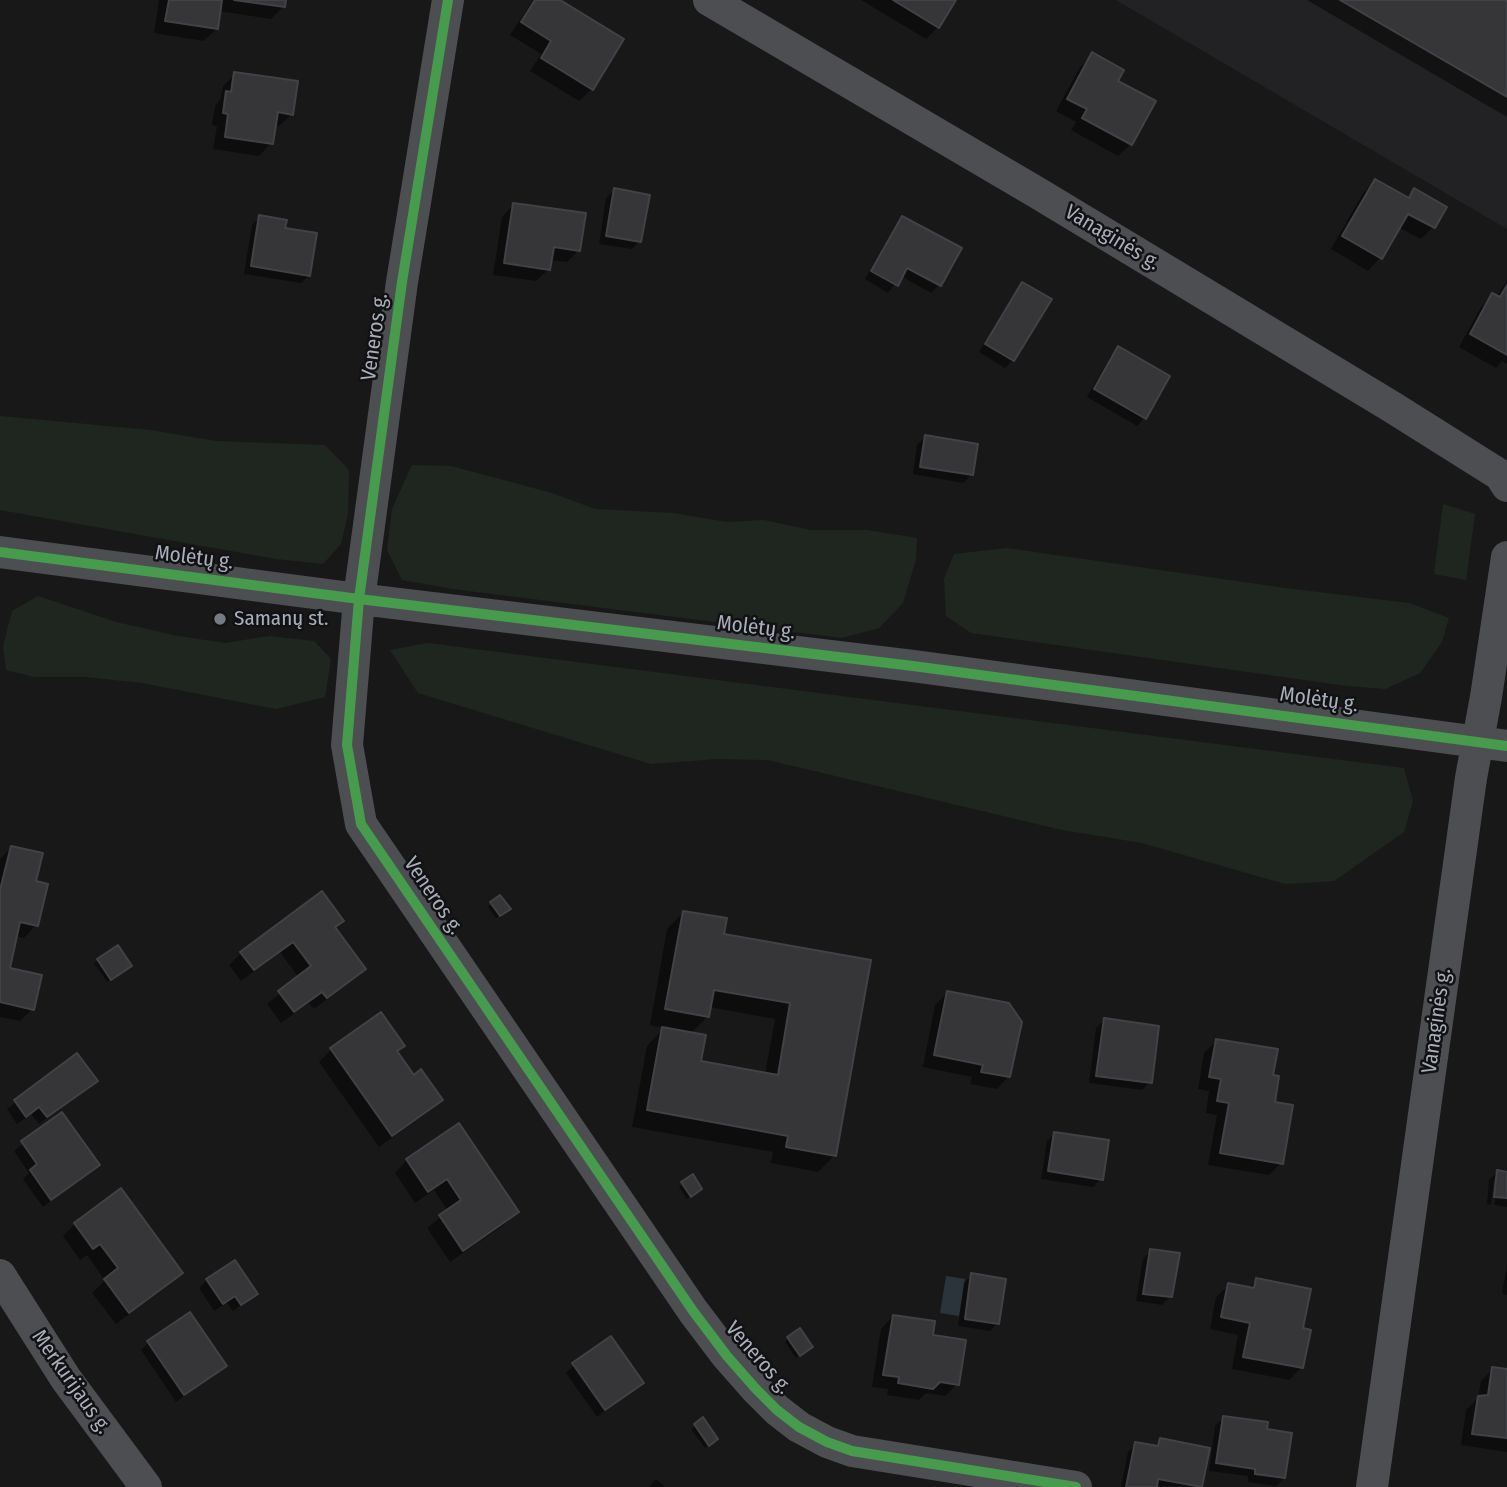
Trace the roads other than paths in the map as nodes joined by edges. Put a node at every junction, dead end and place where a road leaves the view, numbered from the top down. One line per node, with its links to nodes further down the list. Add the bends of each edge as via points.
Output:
1 (448, 0): 7 (street, Veneros g., via 402,282)
2 (709, 0): 3 (street, Vanaginės g., via 1392,407 1500,475)
3 (1507, 486)
4 (0, 552): 6 (street); 7 (street, Molėtų g.)
5 (1507, 556): 8 (street, Vanaginės g., via 1486,698)
6 (0, 558)
7 (359, 599): 8 (street, Molėtų g., via 914,666); 11 (street, Veneros g., via 348,745 361,824 727,1356 777,1410 827,1442 852,1451)
8 (1492, 743): 12 (street, Vanaginės g.)
9 (0, 1275): 10 (street, Merkurijaus g., via 66,1379)
10 (146, 1487)
11 (1076, 1487)
12 (1372, 1487)

